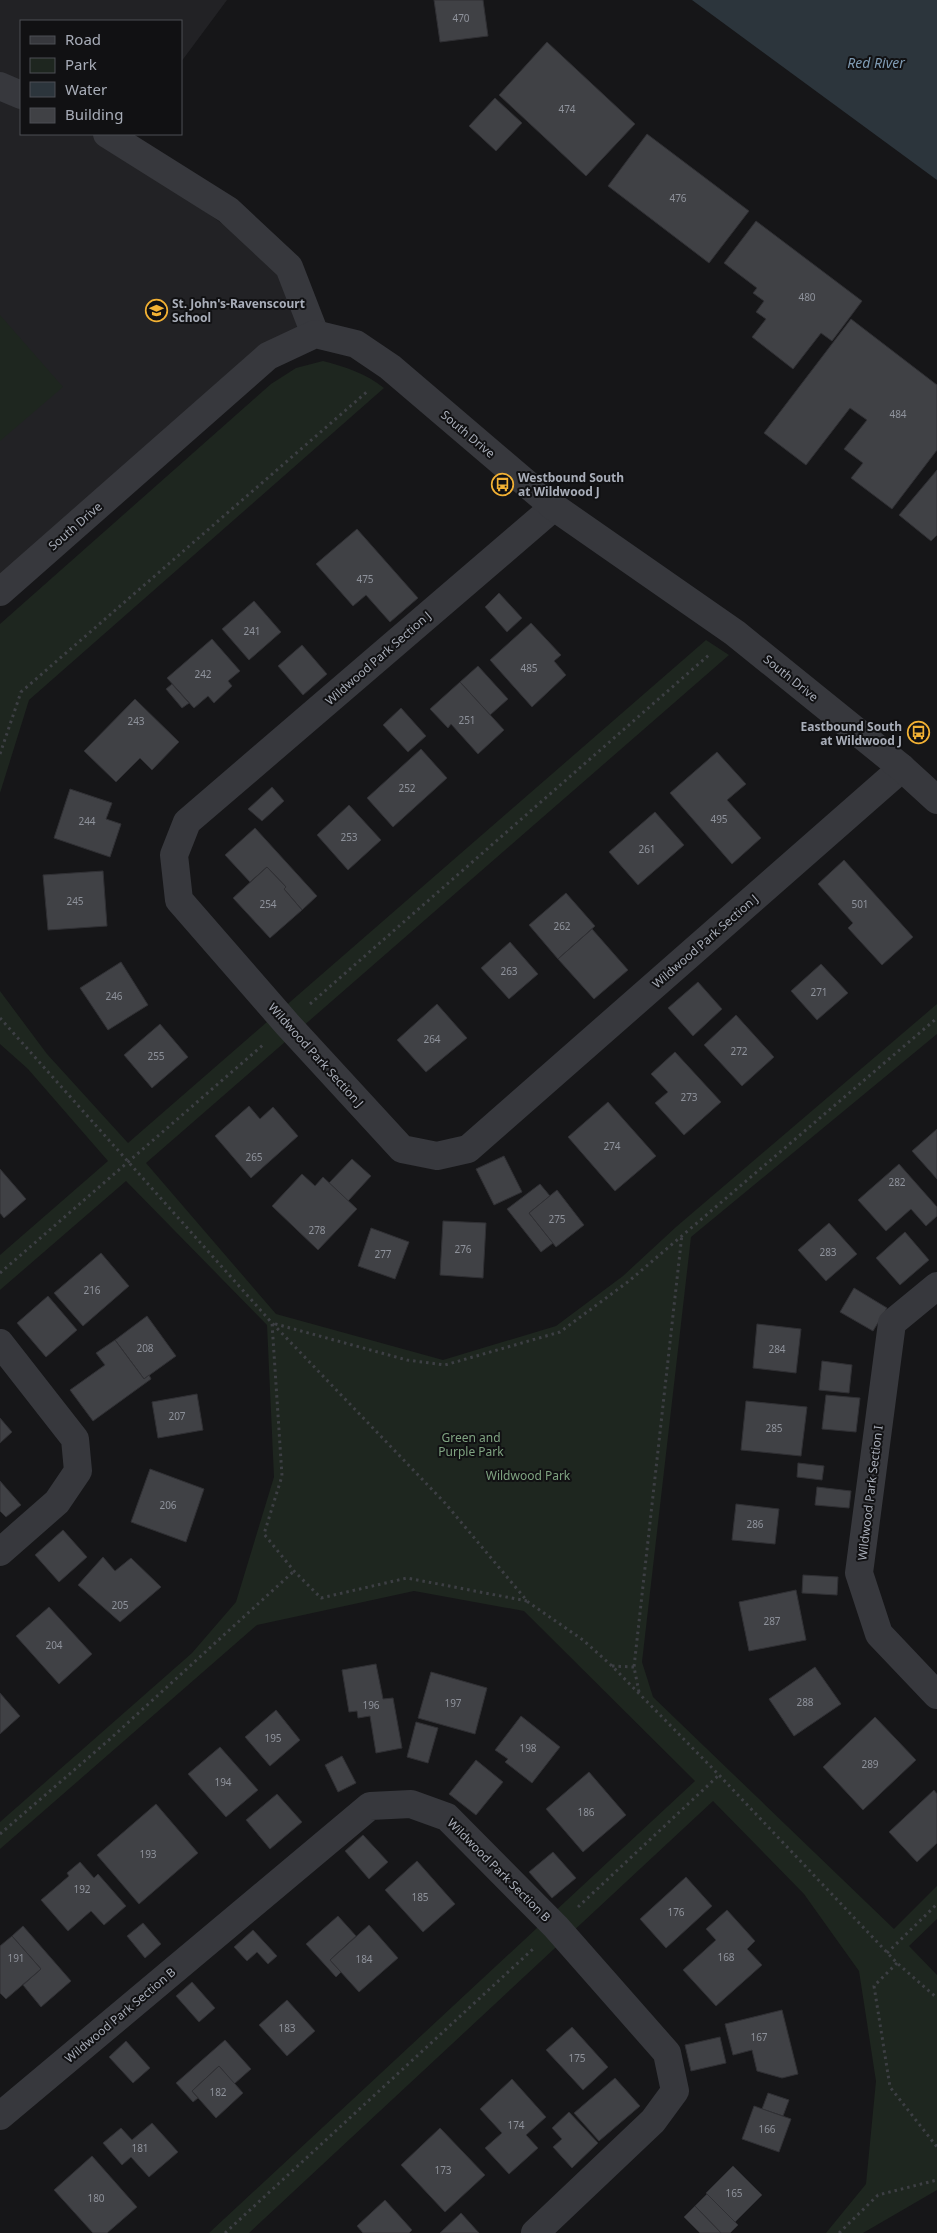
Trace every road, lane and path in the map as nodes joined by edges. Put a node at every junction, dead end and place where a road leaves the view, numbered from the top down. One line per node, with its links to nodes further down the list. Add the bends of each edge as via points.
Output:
1 (0, 86): 2 (street)
2 (20, 95)
3 (109, 135): 4 (street, via 228,210 289,267)
4 (315, 334): 5 (street, South Drive, via 356,344); 7 (street, South Drive, via 268,356)
5 (392, 370): 6 (street, South Drive); 9 (path, via 21,692)
6 (554, 507): 8 (street, South Drive); 14 (street, Wildwood Park Section J, via 187,822 174,855 179,900)
7 (0, 592)
8 (735, 632): 10 (street, South Drive); 14 (path)
9 (0, 754)
10 (902, 768): 11 (street, South Drive); 14 (street, Wildwood Park Section J, via 468,1149 437,1156 402,1149)
11 (937, 800)
12 (0, 1018): 15 (path)
13 (937, 1018): 16 (path)
14 (287, 1024): 15 (path)
15 (128, 1160): 17 (path); 19 (path)
16 (682, 1234): 19 (path, via 628,1281 560,1332 445,1365 407,1360); 25 (path)
17 (0, 1273)
18 (937, 1286): 27 (street, Wildwood Park Section I, via 892,1323 859,1573 879,1634)
19 (272, 1324): 22 (path, via 282,1476 264,1534); 23 (path, via 445,1503)
20 (0, 1343): 21 (street, via 75,1439 78,1471 57,1502)
21 (0, 1552)
22 (294, 1571): 23 (path, via 321,1598 406,1578); 29 (path, via 110,1739)
23 (528, 1602): 24 (path, via 583,1640)
24 (612, 1666): 25 (path); 26 (path)
25 (634, 1667): 26 (path)
26 (639, 1693): 28 (path)
27 (937, 1695)
28 (720, 1775): 31 (path); 32 (path)
29 (0, 1834)
30 (937, 1904): 32 (path)
31 (556, 1928): 35 (street, Wildwood Park Section B, via 447,1817 411,1804 370,1806); 38 (path); 39 (street, Wildwood Park Section B, via 667,2053 675,2091 653,2121)
32 (887, 1953): 33 (path)
33 (897, 1963): 34 (path); 36 (path, via 874,1986 890,2087)
34 (937, 1998)
35 (0, 2116)
36 (937, 2147)
37 (937, 2180): 40 (path, via 878,2195)
38 (225, 2233)
39 (535, 2233)
40 (839, 2233)

